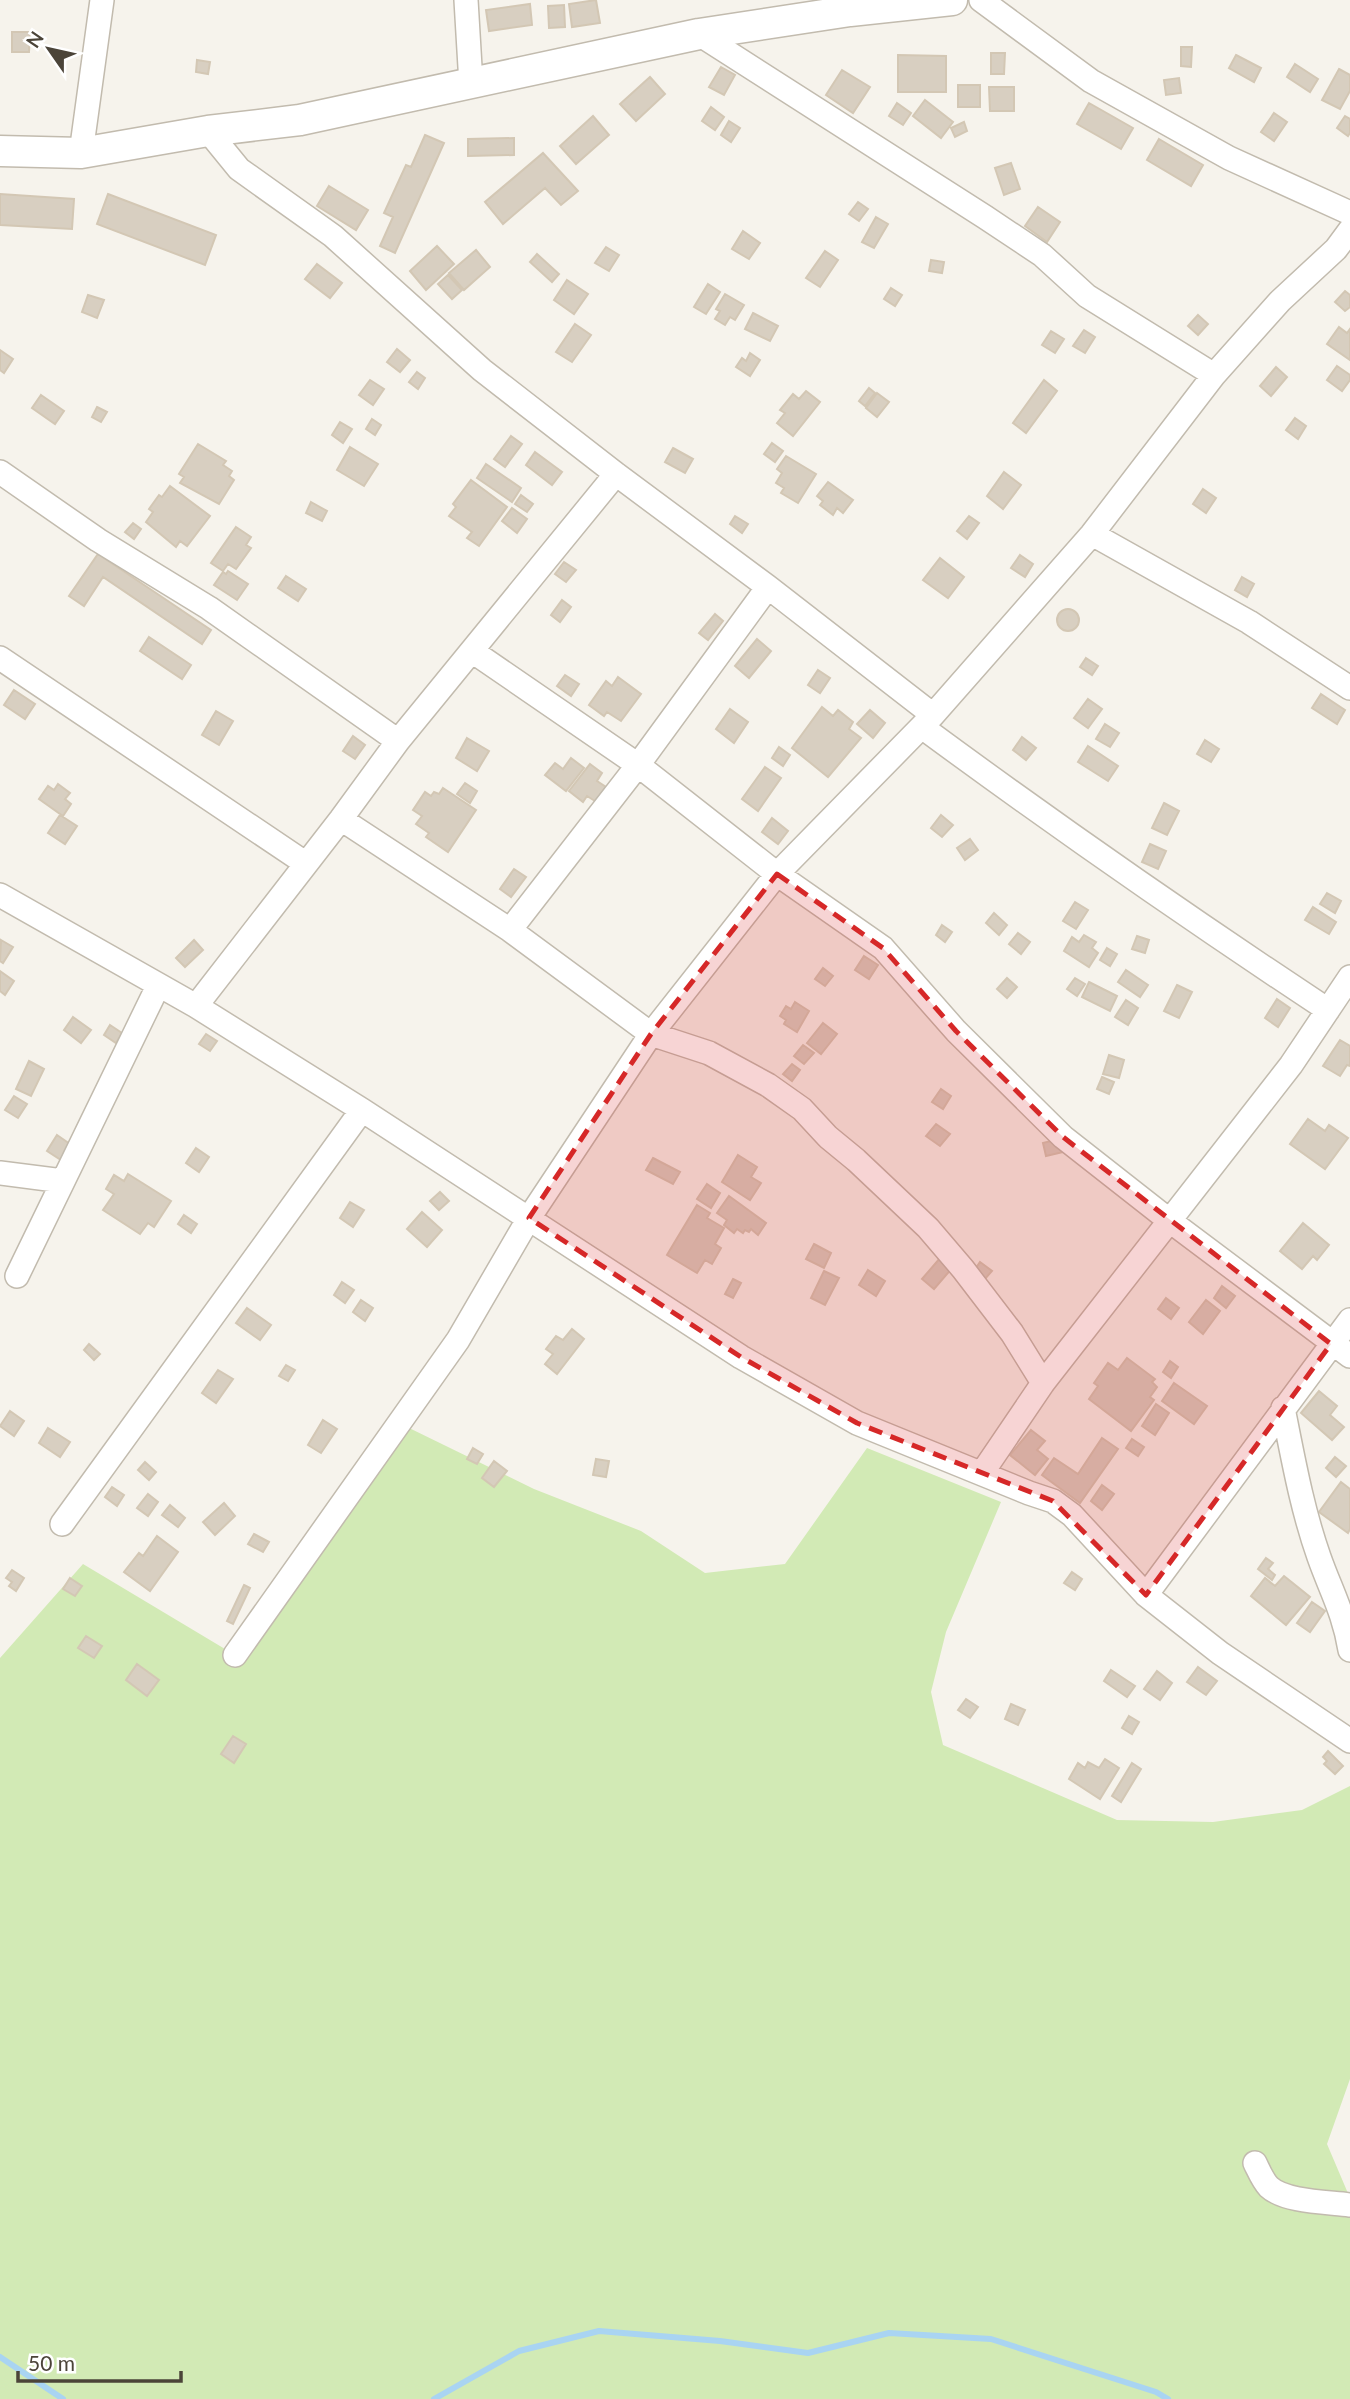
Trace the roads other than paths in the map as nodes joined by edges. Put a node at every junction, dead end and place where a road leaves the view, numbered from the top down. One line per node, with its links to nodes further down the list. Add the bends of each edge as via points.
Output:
1 (102, 0): 10 (street)
2 (466, 0): 7 (street)
3 (952, 0): 5 (street)
4 (981, 0): 11 (street, via 1091,81 1229,158)
5 (849, 5): 6 (street)
6 (699, 34): 7 (street); 13 (street, via 1042,255 1087,296)
7 (471, 84): 8 (street, via 300,120)
8 (208, 131): 10 (street); 15 (street, via 239,169 332,236 482,370)
9 (0, 151): 10 (street)
10 (81, 153)
11 (1350, 213)
12 (1350, 230): 13 (street)
13 (1214, 375): 16 (street)
14 (0, 472): 22 (street, via 98,540 209,608)
15 (616, 474): 17 (street); 18 (street)
16 (1092, 534): 20 (street, via 1249,622); 21 (street)
17 (768, 587): 21 (street); 23 (street)
18 (472, 651): 22 (street); 23 (street)
19 (0, 658): 25 (street)
20 (1350, 688)
21 (927, 721): 26 (street); 32 (street, via 1122,872)
22 (398, 741): 24 (street)
23 (638, 765): 26 (street); 28 (street)
24 (341, 819): 25 (street); 28 (street)
25 (305, 863): 31 (street)
26 (777, 874): 33 (street); 38 (street, via 883,948 956,1031 1063,1136)
27 (0, 895): 30 (street)
28 (510, 930): 33 (street)
29 (1350, 977): 32 (street)
30 (158, 986): 31 (street); 36 (street)
31 (196, 1006): 34 (street)
32 (1328, 1010): 38 (street)
33 (651, 1034): 37 (street); 42 (street, via 709,1053 802,1109 928,1228 1012,1333)
34 (362, 1110): 37 (street); 45 (street)
35 (0, 1173): 36 (street)
36 (63, 1181): 39 (street)
37 (528, 1218): 44 (street, via 741,1357 846,1417); 48 (street, via 458,1340)
38 (1170, 1221): 41 (street); 42 (street)
39 (17, 1276)
40 (1350, 1320): 41 (street)
41 (1341, 1350): 43 (street)
42 (1043, 1383): 44 (street)
43 (1283, 1408): 46 (street); 47 (street, via 1297,1479 1319,1556 1342,1612)
44 (982, 1473): 46 (street, via 1063,1508)
45 (62, 1524)
46 (1146, 1595): 49 (street, via 1220,1653)
47 (1350, 1650)
48 (235, 1655)
49 (1350, 1741)
50 (1255, 2163): 51 (street, via 1276,2192)
51 (1350, 2205)

